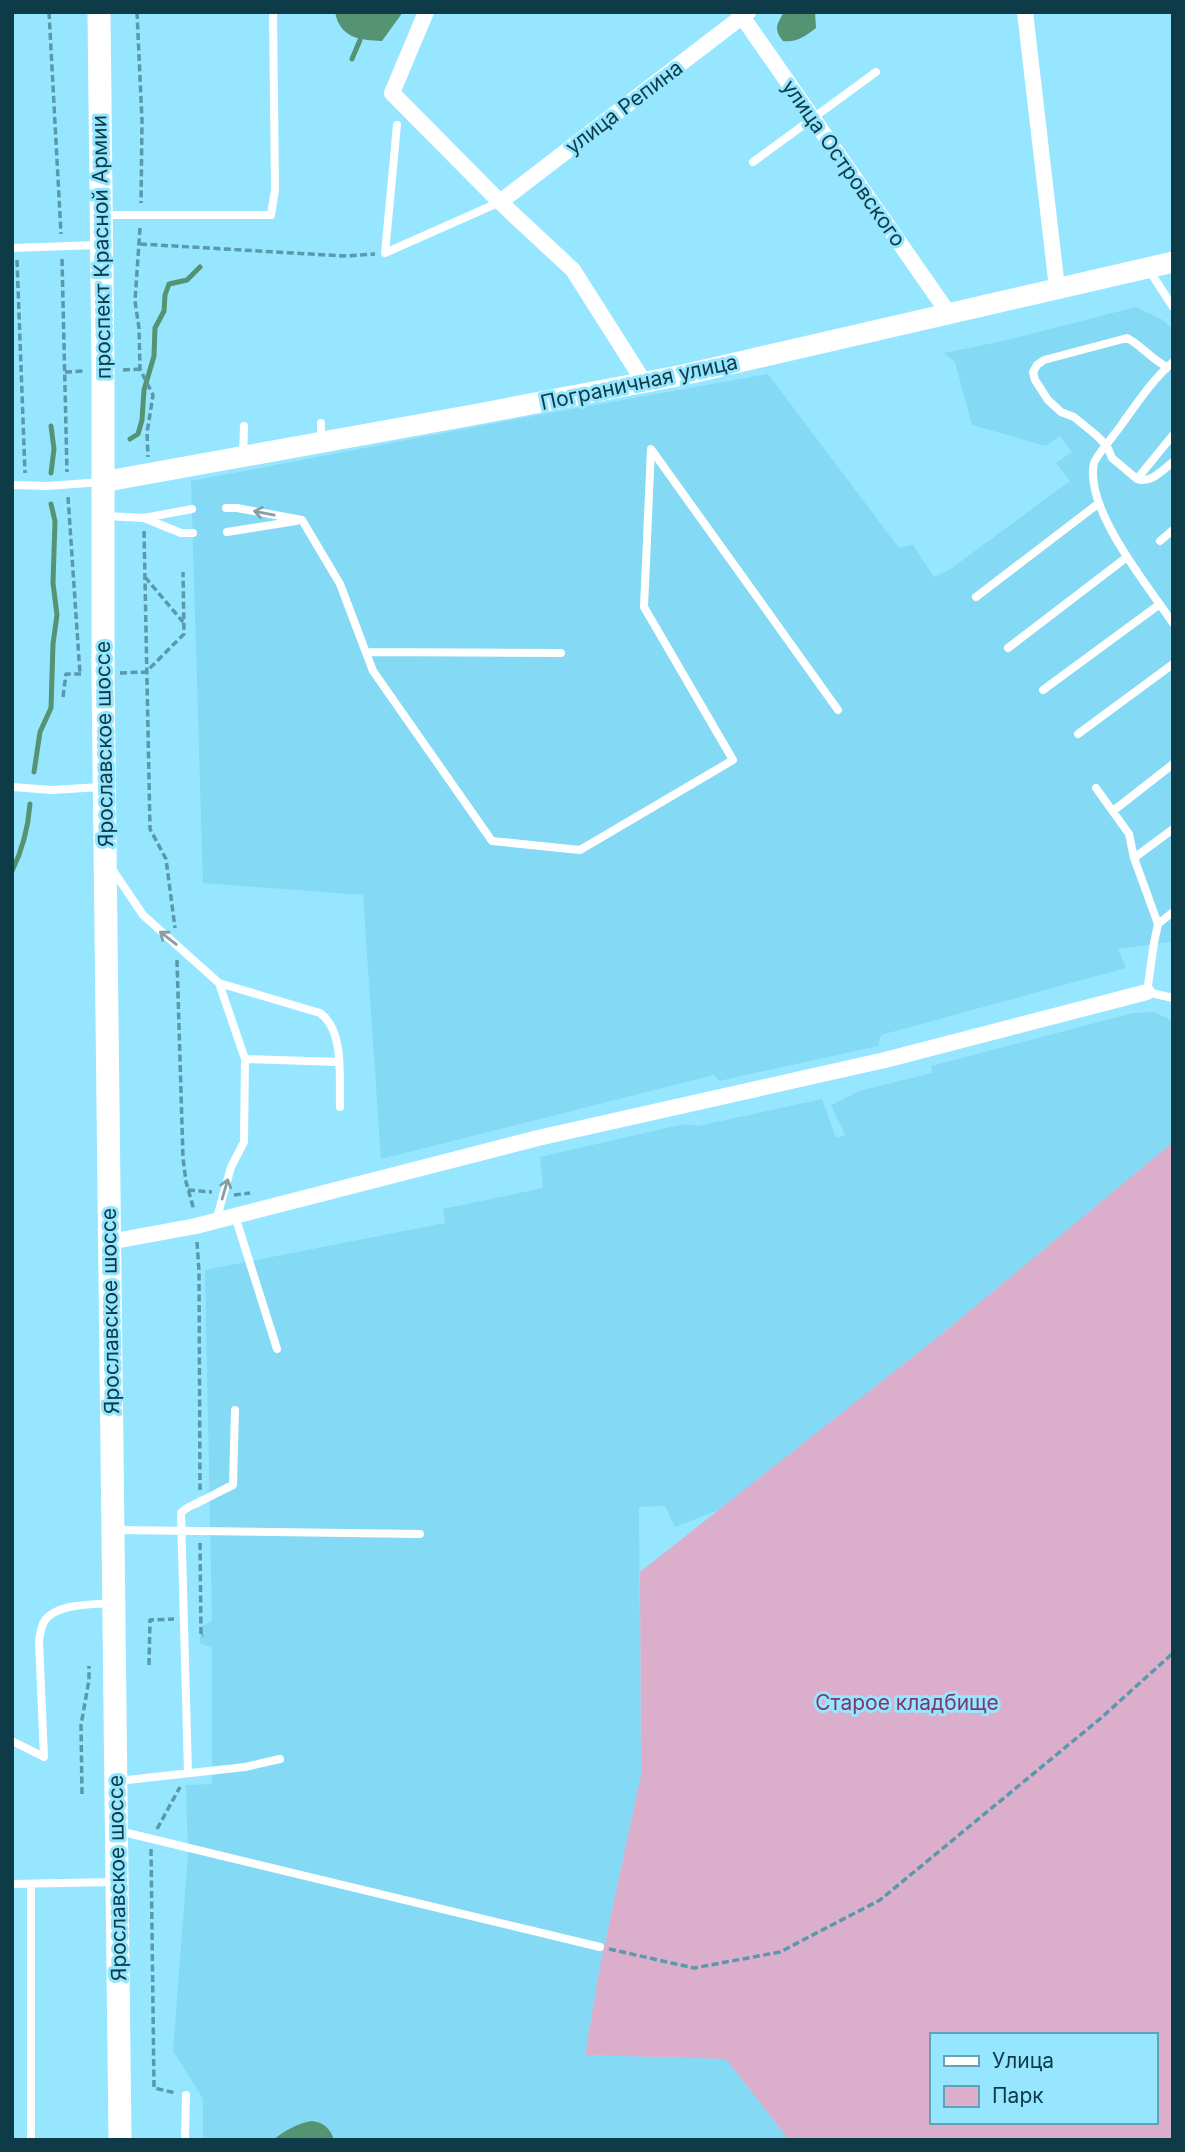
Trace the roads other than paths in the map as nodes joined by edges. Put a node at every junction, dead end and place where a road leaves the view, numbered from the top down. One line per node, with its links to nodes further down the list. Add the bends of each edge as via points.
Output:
1 (99, 12): 11 (main road, проспект Красной Армии)
2 (274, 12): 11 (lane, via 275,190 271,215)
3 (426, 12): 10 (street, via 392,93)
4 (1025, 12): 16 (street)
5 (743, 14): 7 (street, улица Островского); 10 (street, улица Репина)
6 (876, 72): 7 (lane)
7 (814, 118): 9 (lane); 18 (street, улица Островского)
8 (397, 125): 10 (lane, via 385,253)
9 (753, 162)
10 (500, 202): 20 (street, via 573,270)
11 (101, 215): 12 (main road, проспект Красной Армии)
12 (101, 245): 13 (lane); 27 (main road, проспект Красной Армии)
13 (14, 248)
14 (1173, 262): 15 (street, Пограничная улица)
15 (1147, 268): 16 (street, Пограничная улица); 17 (lane)
16 (1057, 288): 18 (street, Пограничная улица)
17 (1173, 307)
18 (949, 314): 20 (street, Пограничная улица)
19 (1170, 364): 23 (lane); 23 (lane, via 1153,360 1127,338 1037,365 1035,380 1048,400)
20 (644, 382): 24 (street, Пограничная улица, via 321,433)
21 (244, 426): 24 (lane)
22 (1173, 435): 26 (lane)
23 (1107, 446): 26 (lane, via 1112,458); 29 (lane, via 1094,460)
24 (243, 458): 27 (street, Пограничная улица)
25 (1173, 462): 26 (lane, via 1150,480)
26 (1137, 480)
27 (102, 482): 28 (lane); 32 (main road, Ярославское шоссе)
28 (12, 485)
29 (1099, 503): 39 (lane); 40 (lane)
30 (226, 508): 34 (lane, one-way to 30)
31 (192, 509): 33 (lane)
32 (103, 516): 33 (lane); 51 (main road, Ярославское шоссе, via 92,674)
33 (144, 518): 37 (lane, via 181,533)
34 (302, 520): 36 (lane); 44 (lane, via 340,584)
35 (1173, 530): 38 (lane)
36 (227, 532)
37 (193, 533)
38 (1160, 541)
39 (1127, 557): 41 (lane); 43 (lane)
40 (976, 597)
41 (1160, 604): 42 (lane); 47 (lane)
42 (1173, 623)
43 (1008, 648)
44 (366, 652): 45 (lane); 48 (lane, via 373,671 492,841 580,850 733,760 644,607 652,449)
45 (561, 653)
46 (1173, 664): 49 (lane)
47 (1043, 690)
48 (838, 710)
49 (1078, 734)
50 (1173, 764): 54 (lane)
51 (104, 786): 52 (lane); 56 (main road, Ярославское шоссе)
52 (12, 787)
53 (1096, 788): 54 (lane)
54 (1113, 811): 57 (lane, via 1129,834)
55 (1173, 829): 57 (lane)
56 (105, 858): 60 (lane, one-way to 56, via 143,915); 68 (main road, Ярославское шоссе)
57 (1134, 858): 59 (lane)
58 (1173, 912): 59 (lane)
59 (1158, 924): 61 (lane)
60 (219, 983): 63 (lane); 64 (lane, via 320,1013 336,1036)
61 (1147, 992): 62 (lane); 66 (street, via 885,1060 538,1138)
62 (1173, 998)
63 (245, 1059): 64 (lane); 67 (lane, one-way to 63, via 244,1142)
64 (338, 1062): 65 (lane)
65 (340, 1107)
66 (235, 1216): 67 (street); 69 (lane)
67 (216, 1221): 68 (street)
68 (109, 1242): 71 (main road, Ярославское шоссе)
69 (277, 1349)
70 (235, 1410): 72 (lane, via 233,1485 188,1505 181,1513)
71 (114, 1530): 72 (lane); 74 (main road, Ярославское шоссе)
72 (181, 1530): 73 (lane); 77 (lane)
73 (420, 1534)
74 (114, 1603): 75 (lane, via 69,1608 46,1618 39,1641 44,1757); 78 (main road, Ярославское шоссе)
75 (12, 1741)
76 (280, 1759): 77 (lane)
77 (188, 1773): 78 (lane)
78 (116, 1781): 79 (main road, Ярославское шоссе)
79 (116, 1830): 80 (main road, Ярославское шоссе); 83 (lane)
80 (117, 1882): 82 (lane); 86 (main road, Ярославское шоссе)
81 (12, 1884): 82 (lane)
82 (31, 1884): 85 (lane)
83 (600, 1947)
84 (186, 2095): 87 (lane)
85 (31, 2140)
86 (120, 2140)
87 (185, 2140)

